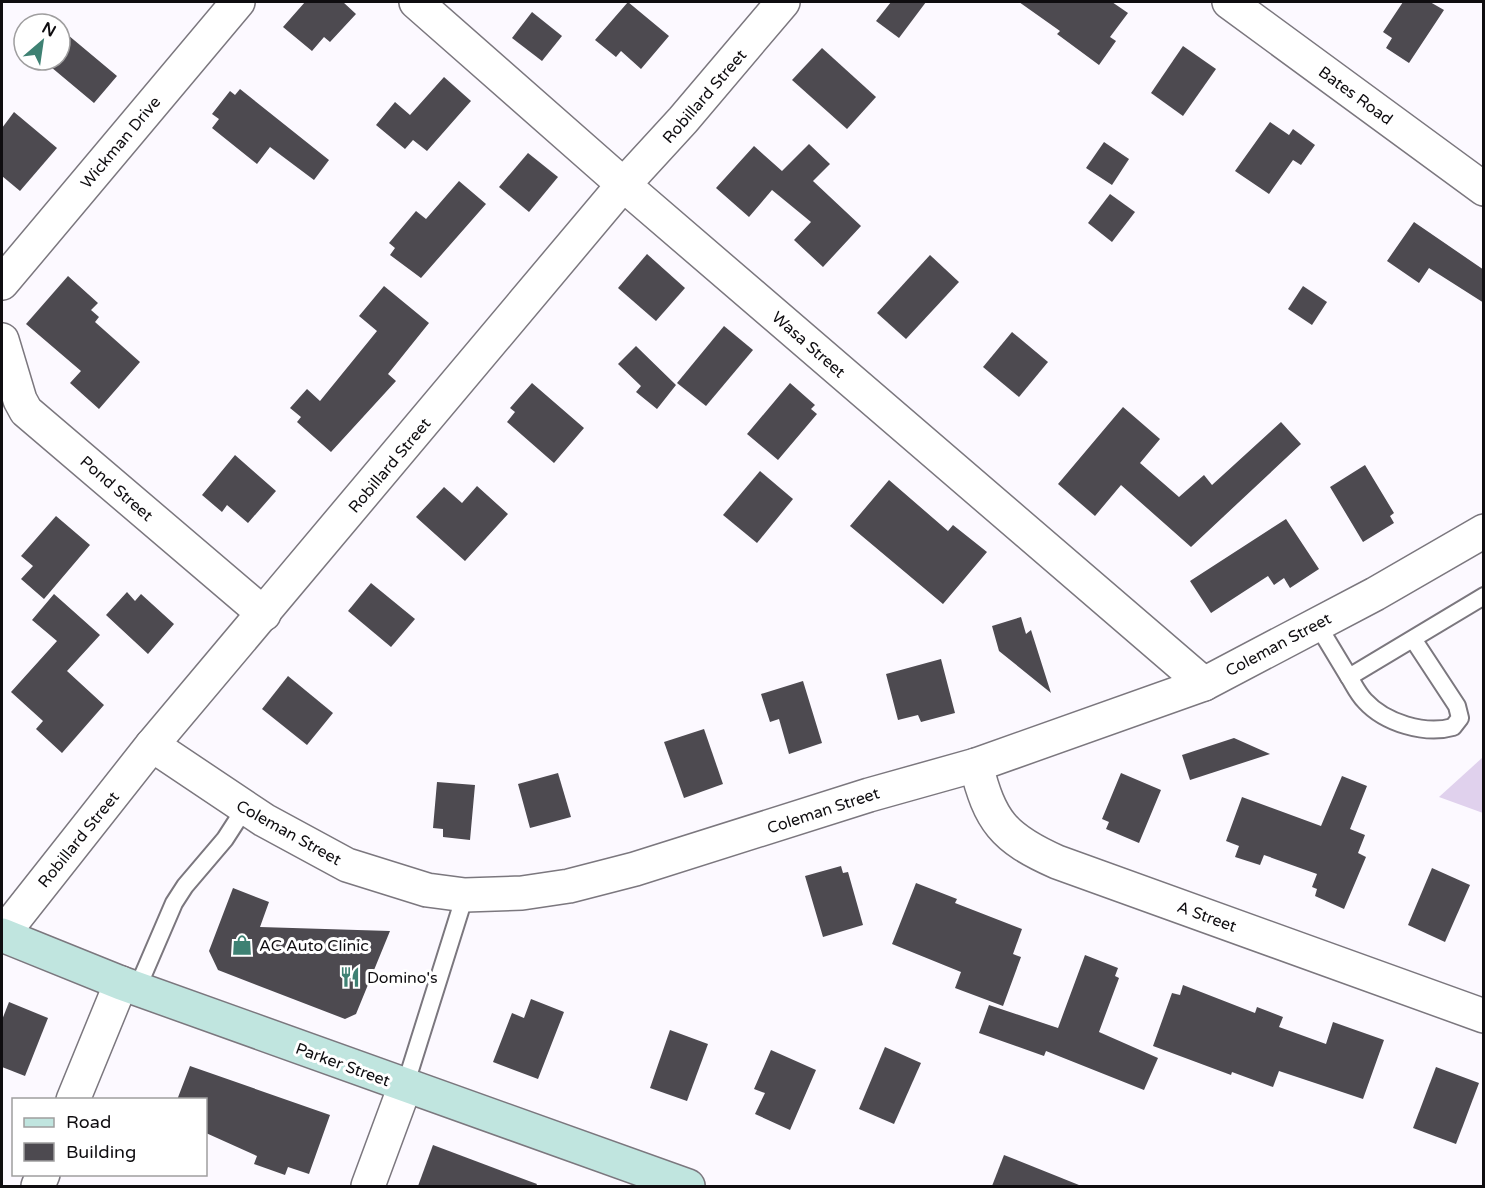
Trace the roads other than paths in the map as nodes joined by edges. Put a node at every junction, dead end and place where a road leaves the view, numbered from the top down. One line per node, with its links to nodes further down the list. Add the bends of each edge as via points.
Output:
1 (238, 2): 7 (street, Wickman Drive)
2 (416, 2): 5 (street, Wasa Street)
3 (783, 2): 5 (street, Robillard Street)
4 (1229, 2): 6 (street, Bates Road)
5 (625, 186): 11 (street, Robillard Street); 15 (street, Wasa Street)
6 (1484, 189)
7 (2, 283)
8 (2, 340): 11 (street, Pond Street, via 26,411)
9 (1484, 531): 12 (street, Coleman Street)
10 (1484, 596): 13 (lane)
11 (264, 614): 16 (street, Robillard Street)
12 (1317, 624): 14 (lane); 15 (street, Coleman Street)
13 (1413, 639): 14 (lane); 14 (lane, via 1456,706 1460,718 1453,727 1433,730 1388,718 1364,700)
14 (1349, 677)
15 (1204, 684): 17 (street, Coleman Street)
16 (152, 745): 18 (street, Coleman Street); 20 (street, Robillard Street)
17 (976, 765): 19 (street, Coleman Street, via 569,886); 22 (street, A Street, via 992,815 1031,850)
18 (245, 808): 19 (street, Coleman Street, via 305,845 347,865 427,890); 21 (lane, via 225,839 185,886)
19 (465, 895): 23 (lane)
20 (2, 935): 21 (main road, Parker Street)
21 (129, 986): 23 (main road, Parker Street); 24 (street)
22 (1484, 1016)
23 (405, 1086): 25 (street); 26 (main road, Parker Street)
24 (74, 1098)
25 (368, 1186)
26 (688, 1186)

